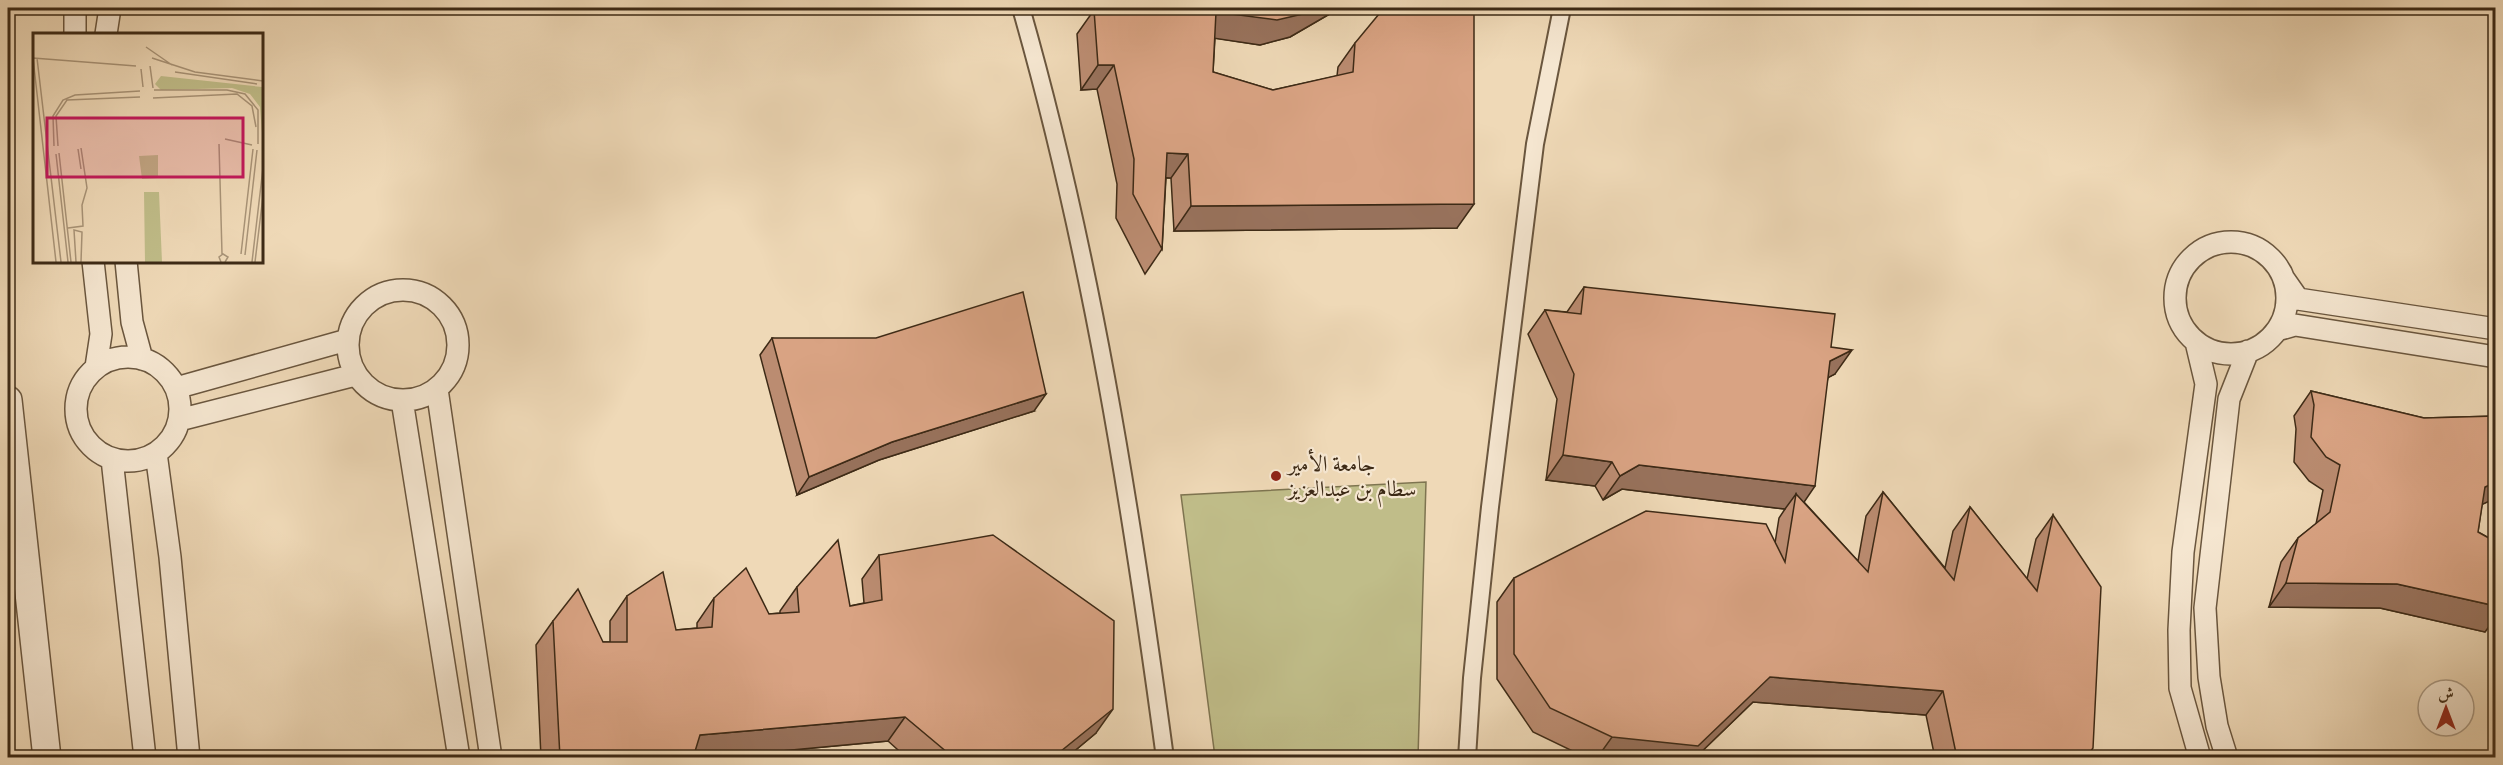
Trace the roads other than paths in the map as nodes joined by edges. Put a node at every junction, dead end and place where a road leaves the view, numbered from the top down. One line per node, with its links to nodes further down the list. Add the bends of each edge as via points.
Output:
1 (75, 8): 5 (street)
2 (110, 8): 6 (street)
3 (1021, 8): 31 (street, via 1074,208 1102,348)
4 (1562, 8): 32 (street, via 1532,166 1490,507)
5 (75, 33)
6 (106, 33)
7 (93, 262): 17 (street, via 101,334)
8 (126, 262): 16 (street, via 132,322)
9 (2283, 279): 10 (street, via 2298,299); 11 (street, via 2287,296); 13 (street, via 2274,262 2242,243 2205,248 2189,260 2174,294 2176,313)
10 (2496, 329)
11 (2277, 330): 14 (street); 15 (street, via 2295,325)
12 (347, 340): 18 (street, via 348,358); 19 (street); 20 (street, via 352,322 376,296 393,290 411,290 429,296 453,322 458,340 449,375)
13 (2196, 342): 14 (street, via 2212,351); 33 (street, via 2206,384 2183,552 2179,630 2180,688)
14 (2248, 351): 34 (street, via 2229,399 2205,608 2209,678)
15 (2496, 357)
16 (142, 359): 17 (street, via 126,357); 19 (street, via 168,375)
17 (96, 368): 25 (street, via 77,394 76,418 86,441)
18 (355, 375): 22 (street, via 384,397); 23 (street)
19 (176, 388): 23 (street)
20 (437, 389): 22 (street, via 420,398); 30 (street)
21 (8, 400): 26 (street)
22 (402, 400): 29 (street)
23 (179, 420): 24 (street, via 175,433)
24 (156, 453): 25 (street, via 142,459); 28 (street)
25 (112, 459): 27 (street)
26 (47, 758)
27 (145, 758)
28 (189, 758)
29 (459, 758)
30 (492, 758)
31 (1165, 758)
32 (1467, 758)
33 (2200, 758)
34 (2227, 758)

